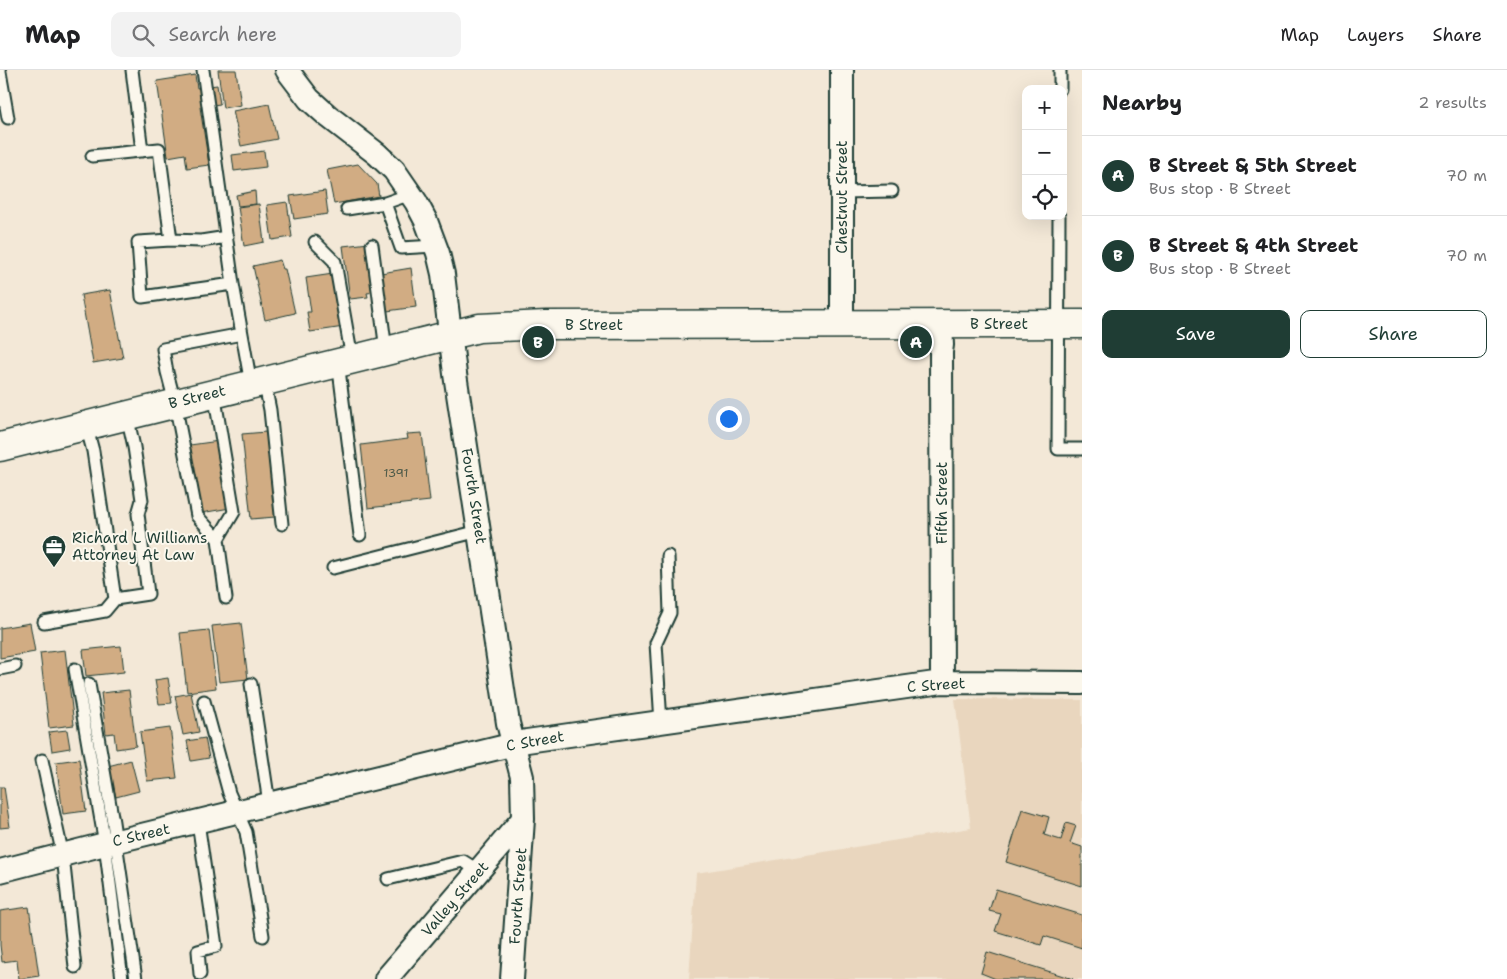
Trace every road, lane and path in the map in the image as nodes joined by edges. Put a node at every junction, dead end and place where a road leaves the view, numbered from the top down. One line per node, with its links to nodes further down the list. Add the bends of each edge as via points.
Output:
1 (132, 70): 9 (lane)
2 (204, 70): 17 (lane)
3 (287, 70): 13 (street, Fourth Street, via 309,99 386,162)
4 (842, 70): 12 (street, Chestnut Street)
5 (1060, 70): 7 (lane)
6 (0, 72): 8 (lane)
7 (1060, 85)
8 (8, 118)
9 (142, 151): 10 (lane); 18 (lane, via 159,149)
10 (92, 156)
11 (892, 191): 12 (lane)
12 (842, 192): 23 (street, Chestnut Street)
13 (411, 194): 14 (lane); 21 (street, Fourth Street)
14 (385, 203): 15 (lane); 21 (lane, via 401,248)
15 (347, 209)
16 (1059, 220): 25 (lane)
17 (226, 237): 18 (lane); 22 (lane)
18 (171, 240): 22 (lane, via 138,242 142,297)
19 (315, 242): 29 (lane, via 335,262)
20 (372, 245): 28 (lane)
21 (435, 246): 27 (street, Fourth Street, via 443,274)
22 (233, 284): 26 (lane)
23 (842, 324): 24 (street, B Street); 27 (street, B Street, via 546,325 479,328)
24 (941, 324): 25 (street, B Street); 49 (street, Fifth Street)
25 (1070, 324): 36 (lane, via 1058,448)
26 (242, 334): 30 (lane); 32 (lane, via 163,349)
27 (451, 334): 28 (street, B Street); 38 (street, Fourth Street)
28 (386, 350): 29 (street, B Street)
29 (345, 360): 30 (street, B Street); 39 (lane)
30 (257, 382): 31 (street, B Street); 37 (lane, via 270,410)
31 (214, 393): 32 (street, B Street); 40 (lane, via 234,512)
32 (175, 403): 33 (street, B Street); 40 (lane, via 197,516)
33 (127, 415): 34 (street, B Street); 43 (lane, via 142,500 138,514 148,594)
34 (86, 425): 35 (street, B Street); 43 (lane, via 93,451)
35 (0, 447)
36 (1082, 449)
37 (282, 524)
38 (479, 531): 42 (lane); 55 (street, Fourth Street)
39 (360, 535)
40 (218, 539): 44 (lane)
41 (668, 556): 54 (lane, via 670,612 656,643)
42 (334, 568)
43 (115, 598): 45 (lane, via 106,611)
44 (226, 598)
45 (44, 622)
46 (15, 666): 47 (lane)
47 (0, 669)
48 (75, 669): 61 (lane)
49 (942, 682): 52 (street, C Street); 54 (street, C Street)
50 (89, 684): 61 (lane)
51 (250, 684): 57 (lane)
52 (1082, 684)
53 (204, 701): 58 (lane, via 229,793)
54 (661, 723): 55 (street, C Street)
55 (513, 744): 57 (street, C Street); 59 (street, Fourth Street, via 522,777)
56 (42, 760): 62 (lane)
57 (269, 803): 58 (street, C Street)
58 (238, 812): 60 (street, C Street); 66 (lane, via 246,832)
59 (523, 819): 64 (street, Valley Street); 72 (street, Fourth Street)
60 (198, 822): 61 (street, C Street); 68 (lane, via 216,946 198,951)
61 (110, 843): 62 (street, C Street); 69 (lane); 70 (lane)
62 (63, 856): 63 (street, C Street); 67 (lane)
63 (0, 871)
64 (478, 871): 65 (lane, via 463,861); 71 (street, Valley Street)
65 (388, 879)
66 (263, 936)
67 (74, 967)
68 (200, 974)
69 (122, 979)
70 (136, 979)
71 (386, 979)
72 (512, 979)

